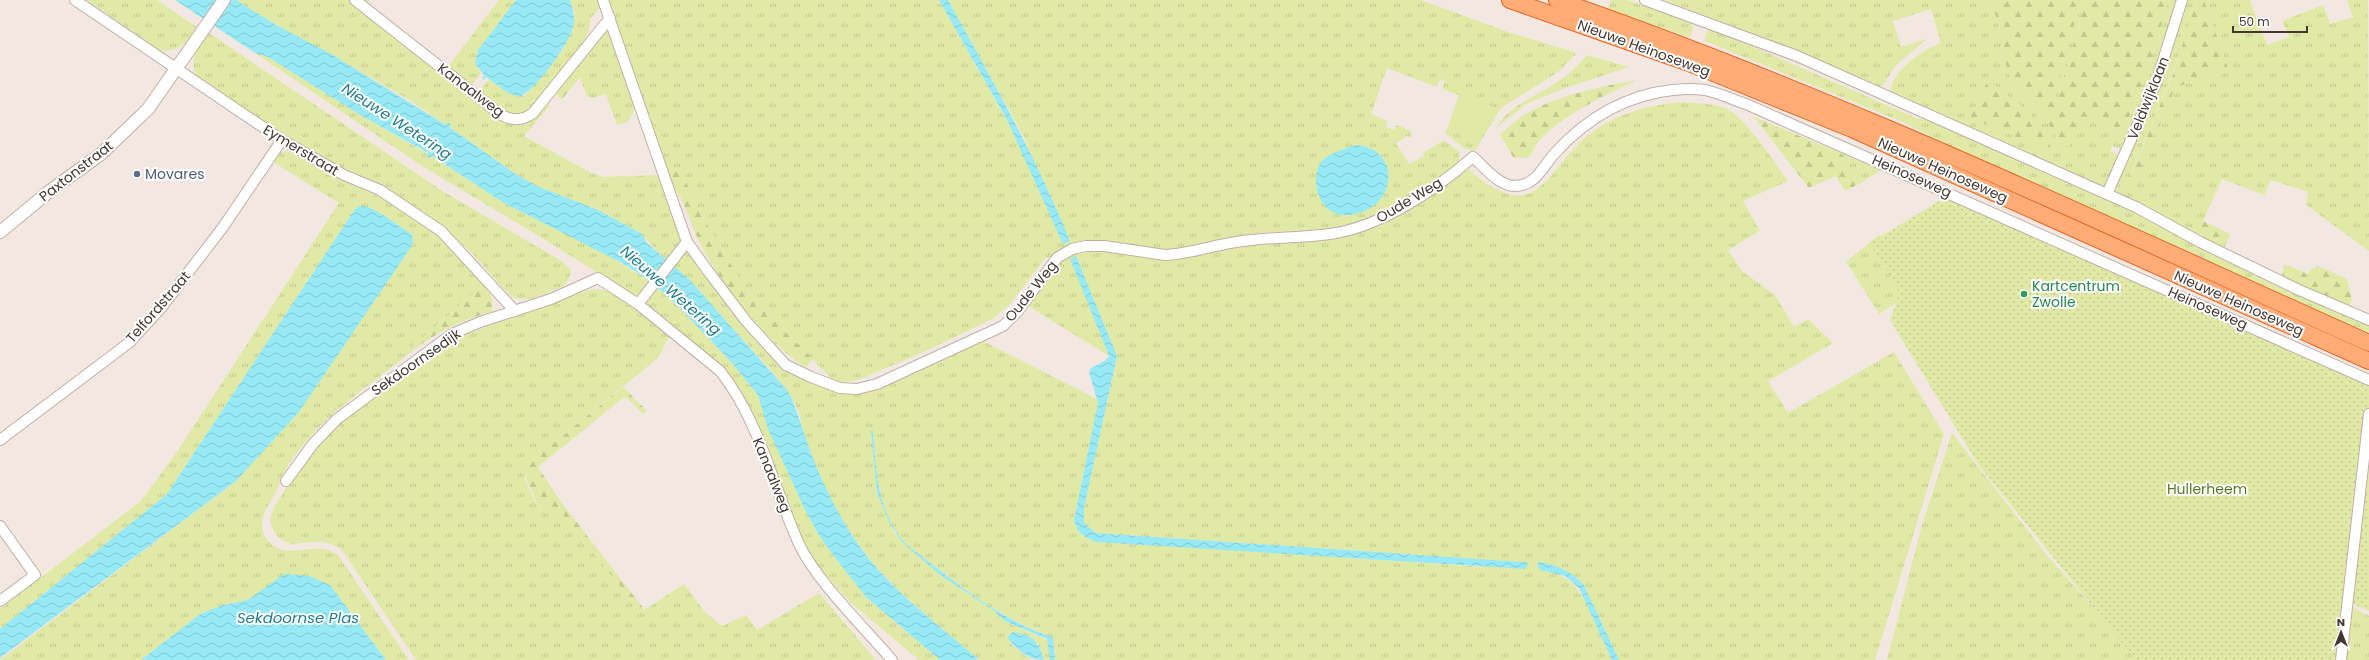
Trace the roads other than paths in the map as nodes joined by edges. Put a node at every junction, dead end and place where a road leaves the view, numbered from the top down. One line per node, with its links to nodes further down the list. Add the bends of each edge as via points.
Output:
1 (76, 0): 10 (street, Eymerstraat)
2 (224, 0): 10 (street, Paxtonstraat)
3 (355, 0): 9 (street, Kanaalweg, via 500,114 514,120 533,113)
4 (604, 0): 9 (street)
5 (1510, 0): 21 (highway, Nieuwe Heinoseweg, via 1688,63 1852,129)
6 (1557, 0): 20 (highway, Nieuwe Heinoseweg, via 1712,56 1829,103)
7 (1645, 0): 13 (street, via 1797,56)
8 (2182, 0): 13 (street, Veldwijklaan, via 2156,83)
9 (610, 18): 15 (street)
10 (177, 69): 11 (street, Eymerstraat); 14 (street, Paxtonstraat, via 148,109 102,154 51,190)
11 (282, 140): 18 (street, Eymerstraat, via 344,175 380,190 441,231); 24 (street, Telfordstraat, via 223,227 161,308 130,342)
12 (1473, 157): 15 (street, Oude Weg, via 1391,214 1351,230 1331,234 1238,241 1165,255 1095,245 1072,249 1057,258 1003,326 877,384 855,389 831,386 786,365 746,321); 22 (street, Heinoseweg, via 1504,183 1522,185 1536,177 1575,132 1616,105 1653,92 1708,90 1851,149)
13 (2108, 194): 19 (street, via 2299,290)
14 (0, 232)
15 (687, 242): 17 (street)
16 (598, 278): 17 (street, Kanaalweg); 18 (street, Sekdoornsedijk, via 551,299)
17 (638, 304): 28 (street, Kanaalweg, via 720,371 730,383 756,434 800,545 826,584)
18 (515, 310): 25 (street, Sekdoornsedijk, via 452,334 391,378 337,419 313,444)
19 (2369, 320)
20 (2369, 343)
21 (2369, 361)
22 (2369, 380)
23 (2369, 414): 29 (street)
24 (0, 440)
25 (286, 482)
26 (0, 526): 27 (street, via 35,575)
27 (0, 601)
28 (892, 660)
29 (2341, 660)

